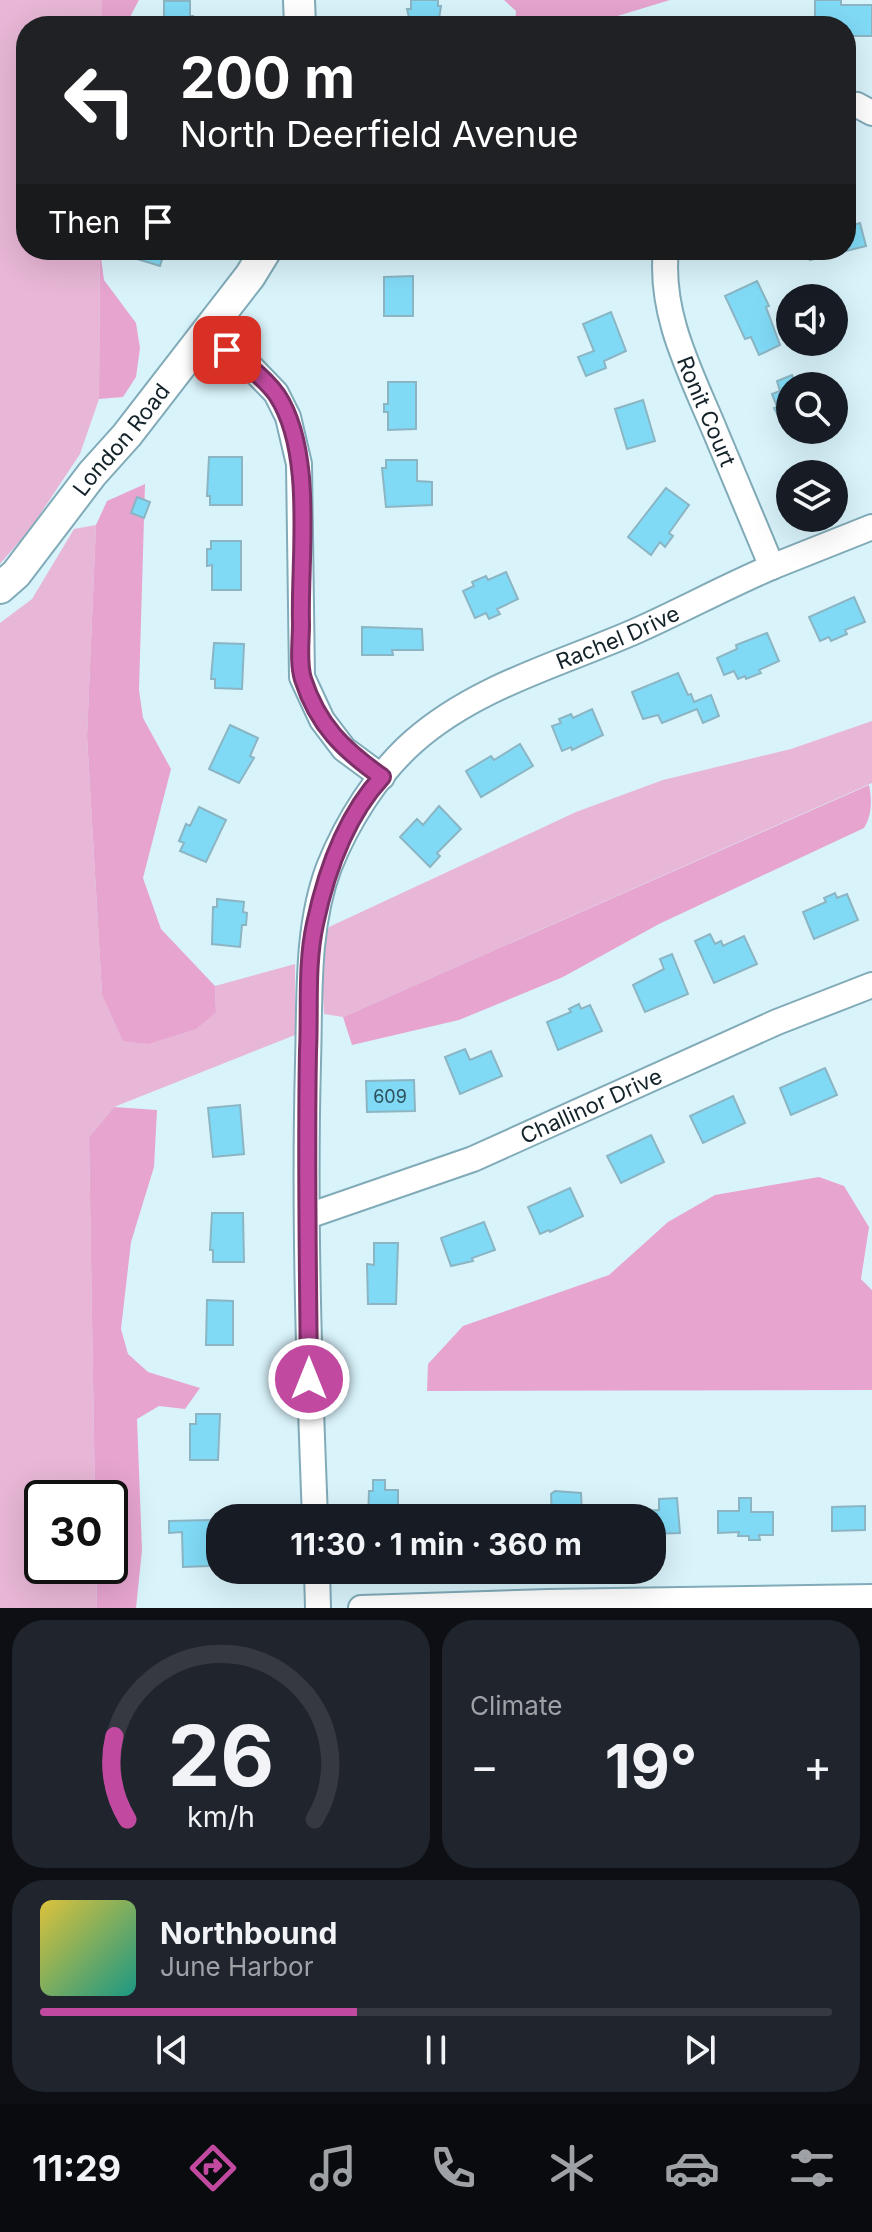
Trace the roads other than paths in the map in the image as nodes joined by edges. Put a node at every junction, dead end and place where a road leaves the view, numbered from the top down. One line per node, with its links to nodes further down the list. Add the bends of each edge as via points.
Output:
1 (260, 260): 3 (street, London Road)
2 (665, 260): 5 (street, Ronit Court, via 667,302 682,352)
3 (205, 334): 6 (street, London Road); 7 (street, via 249,365 276,393 288,417 299,464 302,677 322,720 344,749)
4 (872, 527): 5 (street, Rachel Drive)
5 (772, 567): 7 (street, Rachel Drive, via 508,683 412,743)
6 (0, 588)
7 (382, 777): 9 (street, Rachel Drive, via 364,796 329,868 314,927)
8 (872, 985): 9 (street, Challinor Drive, via 777,1022 473,1159)
9 (308, 1216): 10 (street, Rachel Drive)
10 (314, 1504)
11 (317, 1584): 14 (street)
12 (872, 1597): 13 (street)
13 (741, 1604): 15 (street, via 548,1602)
14 (318, 1608)
15 (361, 1608)

